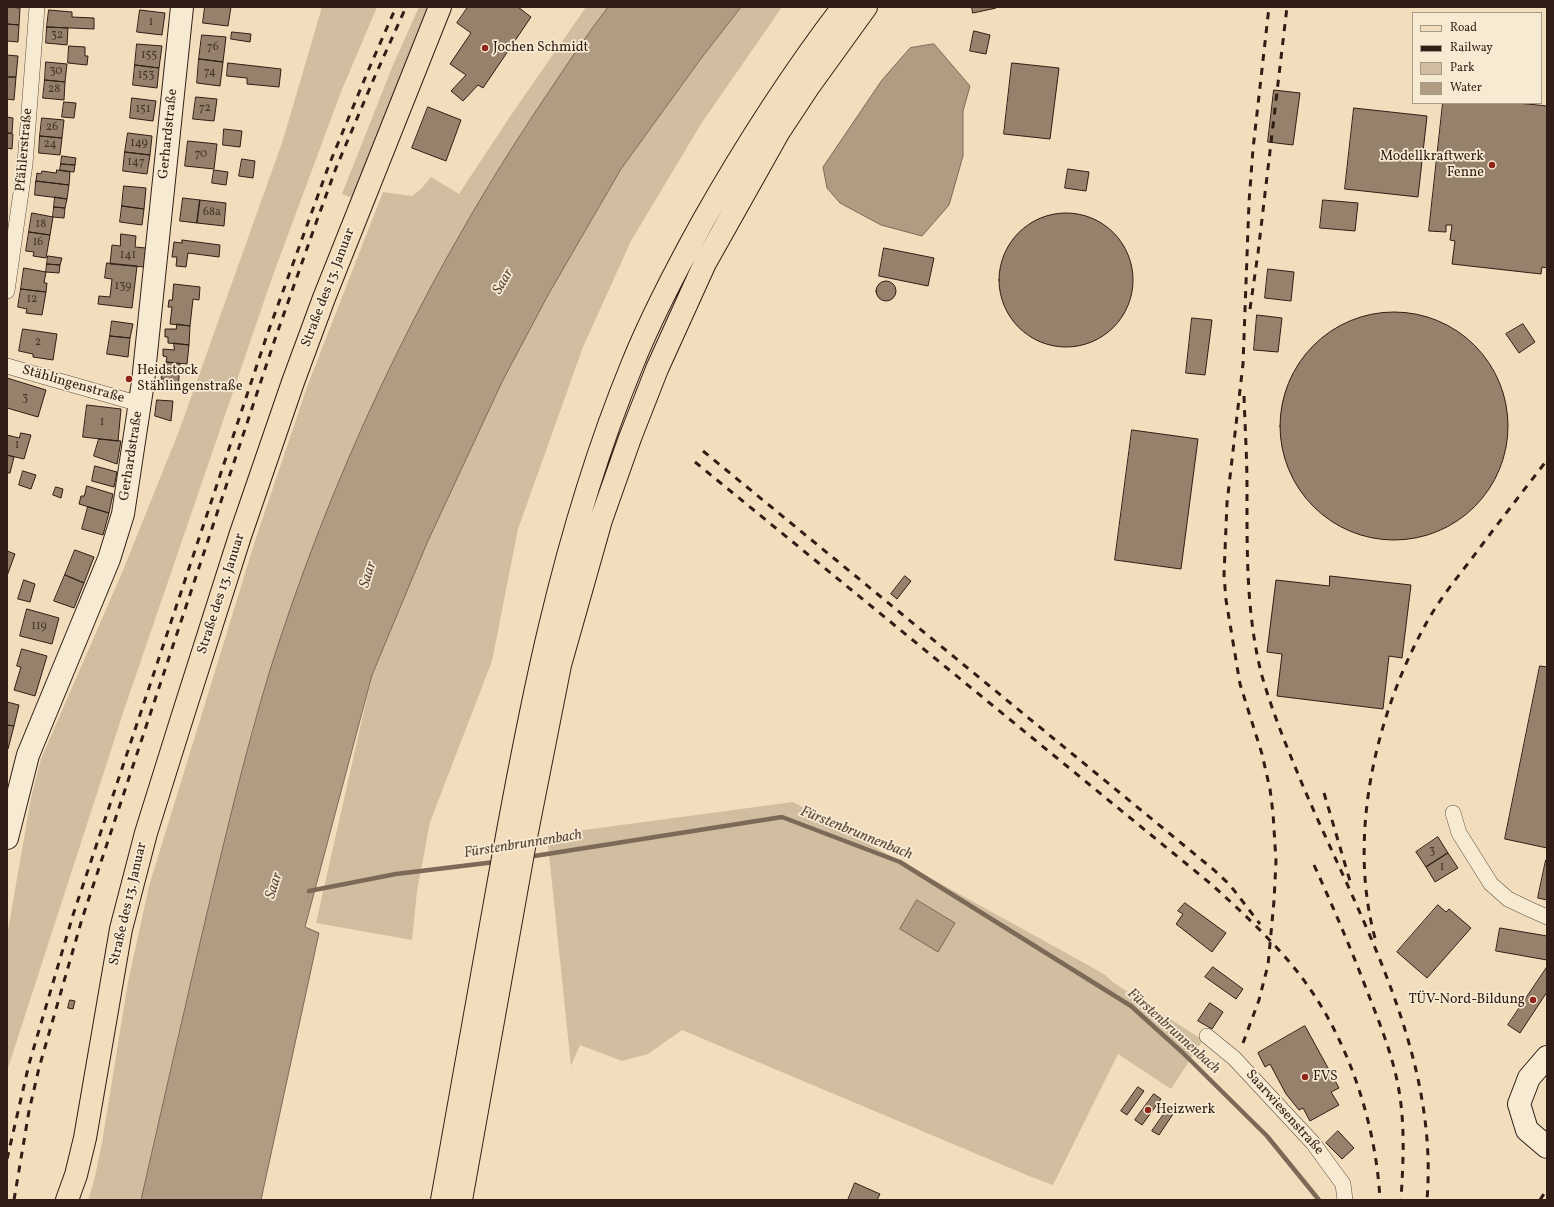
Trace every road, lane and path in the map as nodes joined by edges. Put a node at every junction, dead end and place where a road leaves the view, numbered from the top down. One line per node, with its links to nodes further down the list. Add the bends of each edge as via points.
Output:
1 (37, 7): 6 (street, Pfählerstraße, via 25,164)
2 (182, 7): 8 (street, Gerhardstraße)
3 (440, 7): 17 (main road, Straße des 13. Januar, via 293,382 244,522 146,833 121,929 85,1138)
4 (843, 7): 11 (main road, via 793,75 724,183 684,255 633,362 606,430 560,583 526,737)
5 (866, 7): 11 (main road, via 778,133 705,263 657,369 601,520 580,590)
6 (7, 291)
7 (7, 366): 8 (street, Stählingenstraße)
8 (140, 404): 10 (street, Gerhardstraße, via 123,514 110,559 28,755)
9 (1453, 813): 12 (street, via 1458,833 1491,884 1508,899)
10 (7, 838)
11 (516, 841): 16 (main road)
12 (1547, 916)
13 (1207, 1036): 20 (street, Saarwiesenstraße, via 1234,1058 1313,1143 1343,1184)
14 (1547, 1058): 15 (street, via 1529,1078 1519,1104 1527,1130)
15 (1547, 1147)
16 (459, 1190): 18 (main road); 19 (main road)
17 (68, 1200)
18 (438, 1200)
19 (442, 1200)
20 (1346, 1200)

